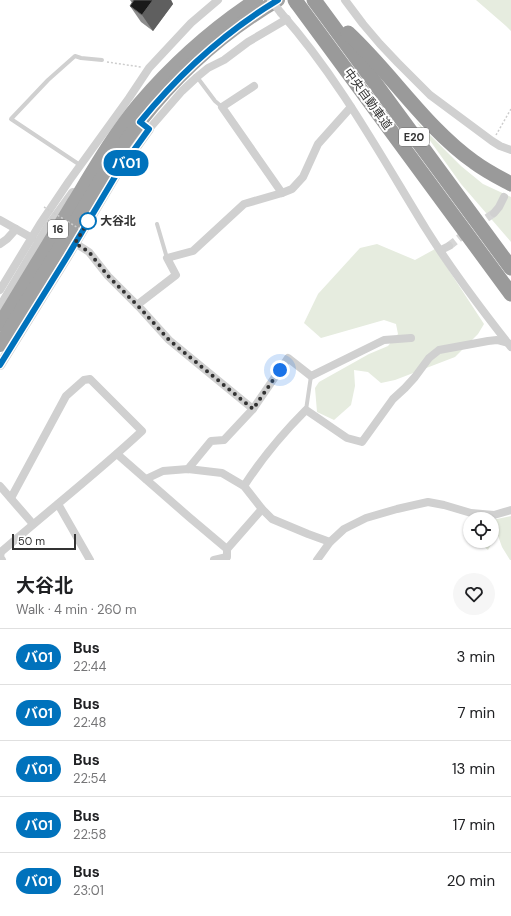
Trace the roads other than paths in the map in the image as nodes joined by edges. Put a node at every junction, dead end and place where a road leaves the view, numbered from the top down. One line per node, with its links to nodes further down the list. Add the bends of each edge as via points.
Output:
1 (218, 0): 11 (street, via 191,23 149,68)
2 (256, 0): 11 (highway, 16, via 226,21)
3 (271, 0): 7 (street, bridge)
4 (345, 0): 15 (street, via 380,44 430,95 492,141)
5 (296, 2): 17 (highway, 中央自動車道 / E20)
6 (316, 3): 18 (highway, via 356,41 450,142 492,174); 31 (highway, 中央自動車道 / E20)
7 (282, 10): 9 (street, via 248,42); 13 (street); 14 (highway, 16, via 233,30 215,44 170,87)
8 (102, 60): 16 (lane, via 75,56 11,119)
9 (197, 77): 12 (lane); 14 (street)
10 (254, 86): 12 (street)
11 (134, 101): 16 (highway, 16, via 117,134)
12 (222, 107): 19 (street)
13 (351, 107): 19 (street, via 318,144 303,177 292,189); 29 (street)
14 (144, 126): 26 (street); 40 (highway, 16, via 122,146)
15 (511, 150)
16 (86, 168): 23 (street, via 71,195); 37 (highway, 16)
17 (434, 189): 33 (highway, 中央自動車道 / E20); 34 (highway)
18 (508, 191): 20 (street)
19 (282, 193): 30 (street, via 244,204 192,251)
20 (494, 213)
21 (0, 220): 24 (street)
22 (157, 224): 30 (lane)
23 (43, 227): 25 (street); 36 (street)
24 (16, 230): 25 (street); 27 (street)
25 (32, 238): 32 (street)
26 (75, 243): 35 (street, via 89,252 108,276); 41 (street)
27 (0, 244)
28 (449, 246): 29 (street)
29 (440, 250): 39 (street)
30 (167, 258): 35 (street, via 176,275)
31 (511, 268)
32 (0, 290)
33 (511, 294)
34 (511, 304)
35 (137, 305): 43 (street, via 169,340)
36 (0, 308)
37 (0, 324)
38 (411, 338): 42 (street, via 384,340)
39 (509, 345): 44 (street, via 497,340 439,350 393,399 362,442 347,438)
40 (0, 346)
41 (0, 365)
42 (311, 376): 43 (street, via 288,358); 44 (lane)
43 (253, 409): 46 (street, via 224,440 211,441)
44 (306, 410): 49 (street, via 288,428)
45 (118, 454): 47 (street); 50 (street, via 142,431 90,379 84,380 66,396); 51 (street)
46 (188, 469): 47 (street, via 163,471); 49 (street, via 222,473)
47 (146, 479): 56 (street)
48 (0, 486): 50 (street)
49 (244, 486): 52 (street)
50 (11, 498): 54 (street)
51 (58, 504): 54 (street); 58 (street)
52 (262, 509): 55 (street, via 272,519); 56 (street)
53 (511, 510): 55 (street, via 494,515 471,513 428,502 366,518 344,528)
54 (33, 524): 57 (street, via 1,552)
55 (330, 542): 60 (street)
56 (226, 549): 59 (street, via 227,557)
57 (2, 560)
58 (90, 560)
59 (214, 560)
60 (317, 560)

